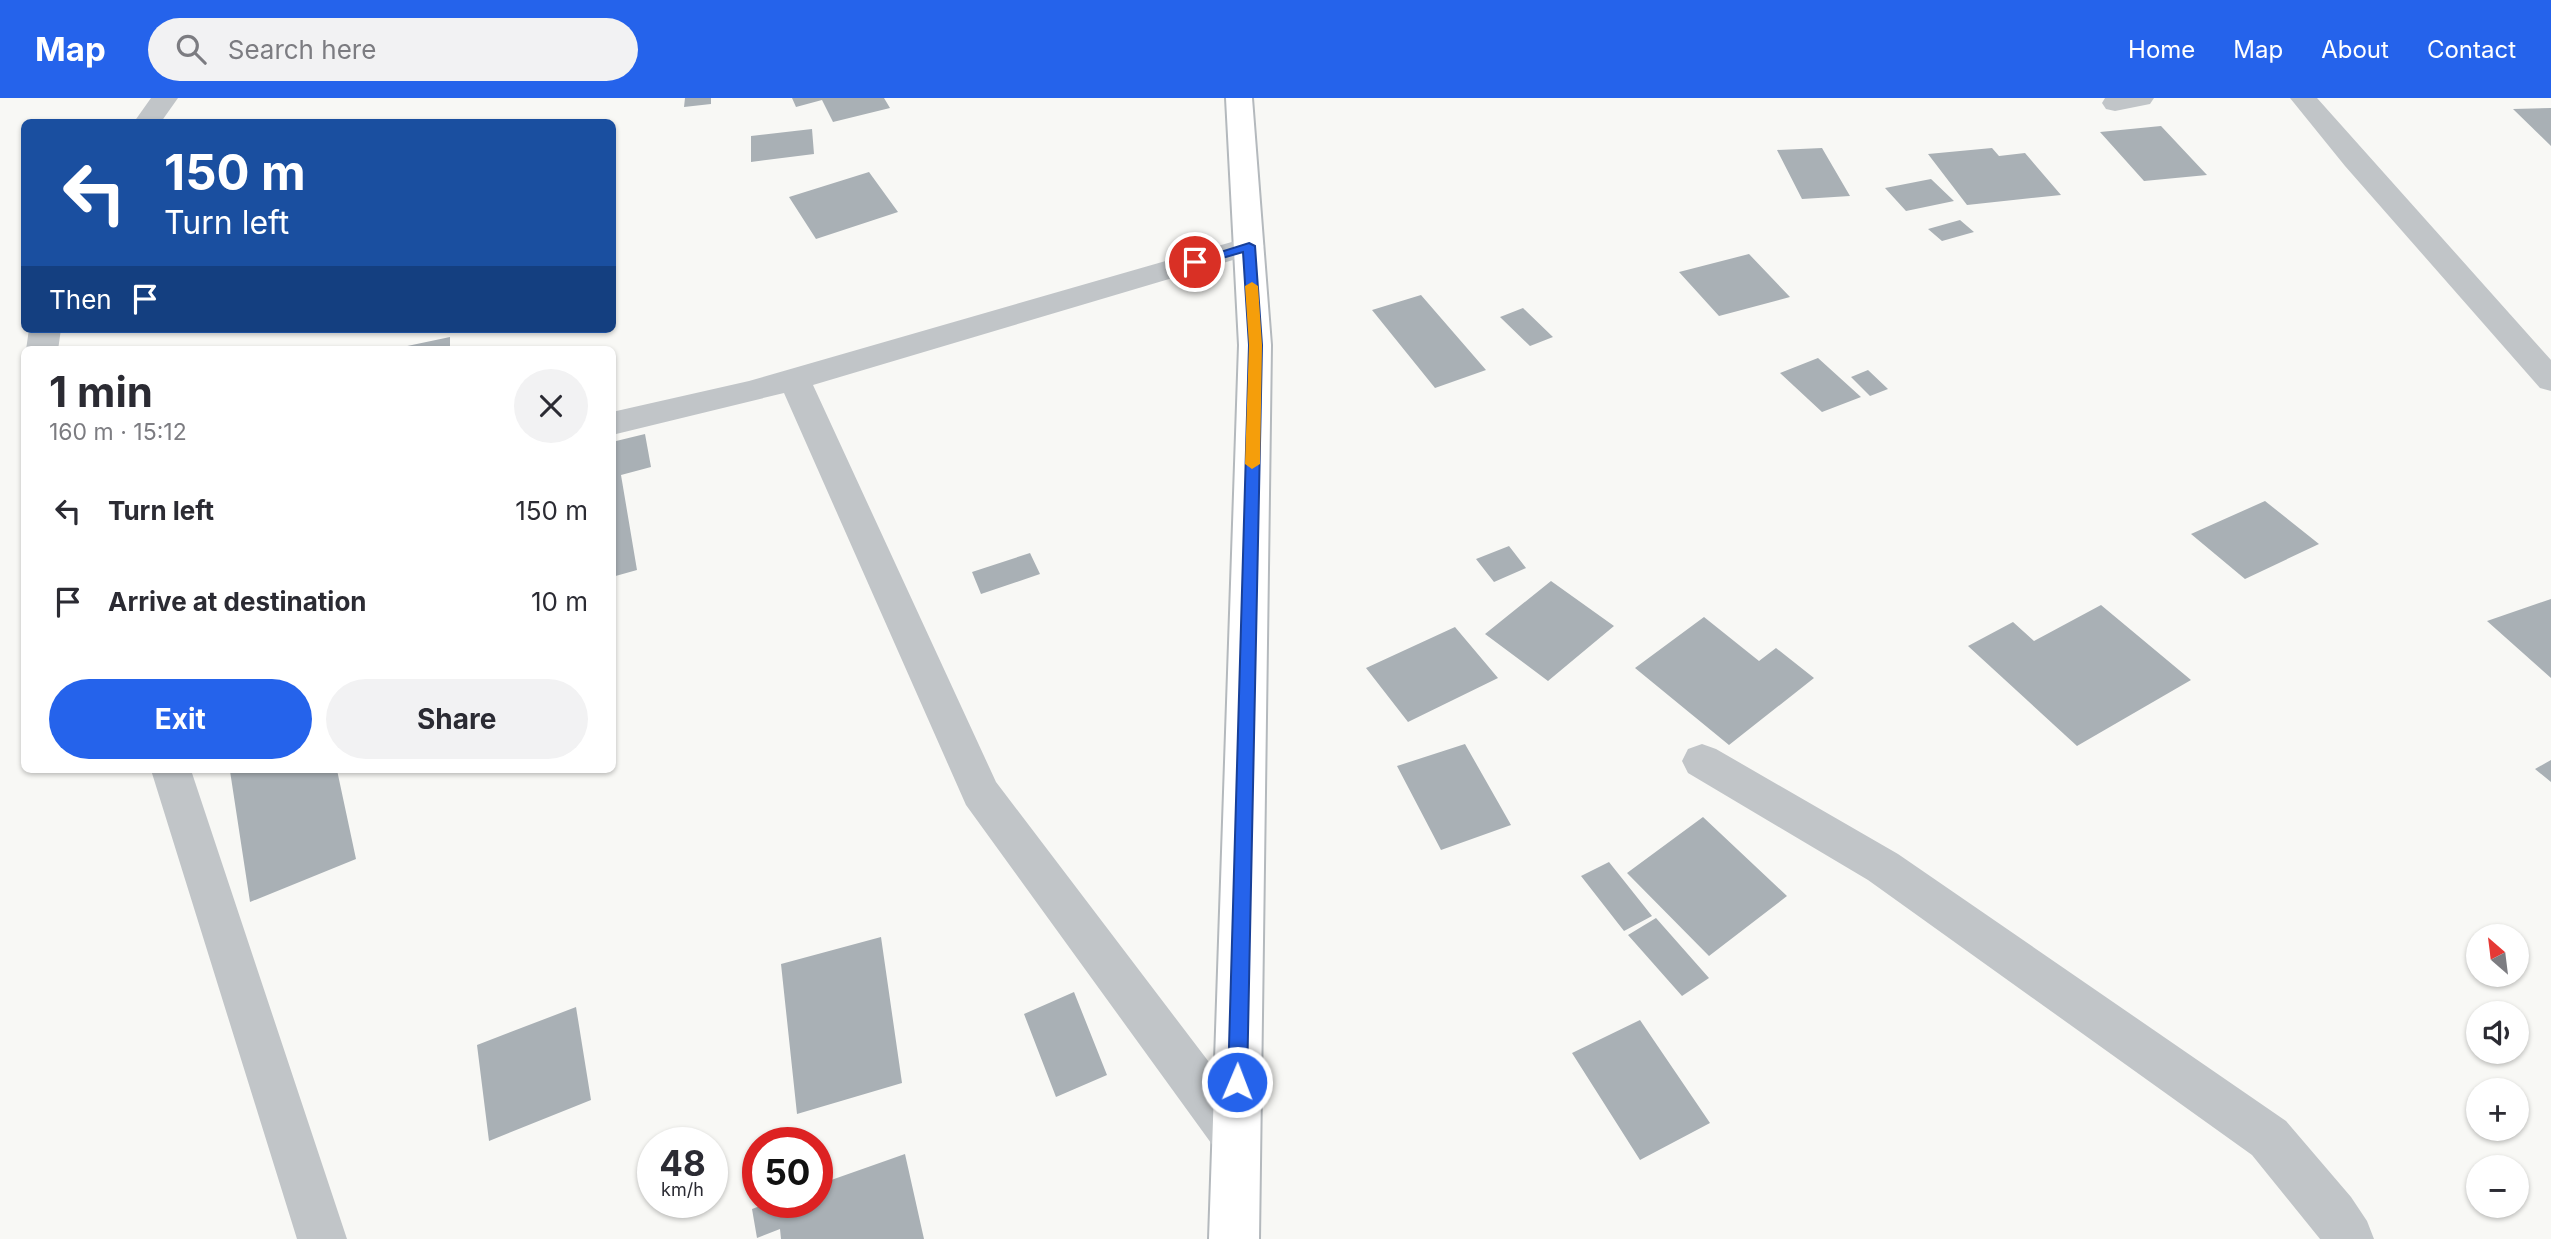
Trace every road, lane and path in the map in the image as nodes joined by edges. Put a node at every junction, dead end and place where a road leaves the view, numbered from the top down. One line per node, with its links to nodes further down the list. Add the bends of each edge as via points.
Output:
1 (165, 98): 4 (street)
2 (1239, 98): 5 (main road)
3 (2303, 98): 7 (street)
4 (149, 119)
5 (1249, 246): 6 (street); 11 (main road, via 1255,358)
6 (794, 379): 8 (street); 11 (street, via 981,793)
7 (2551, 380)
8 (616, 423)
9 (1702, 761): 14 (street, via 1883,867 2269,1138)
10 (172, 773): 12 (street)
11 (1236, 1137): 13 (main road)
12 (321, 1239)
13 (1234, 1239)
14 (2349, 1239)

